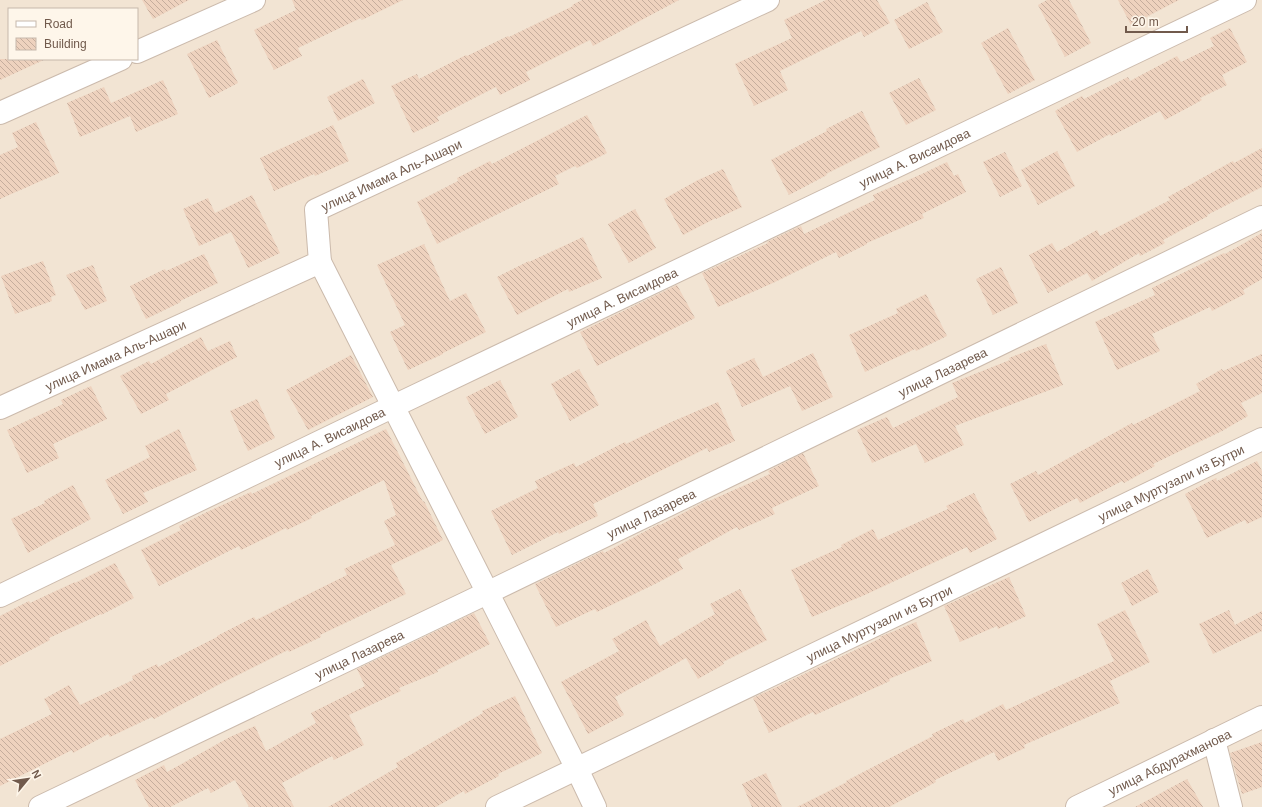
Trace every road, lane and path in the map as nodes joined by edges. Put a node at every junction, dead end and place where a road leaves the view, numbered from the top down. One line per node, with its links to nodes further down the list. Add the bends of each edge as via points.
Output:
1 (254, 0): 4 (street)
2 (768, 0): 8 (street, улица Имама Аль-Ашари, via 316,210)
3 (1245, 0): 9 (street, улица А. Висаидова)
4 (138, 52)
5 (119, 60): 6 (street)
6 (0, 113)
7 (1262, 217): 12 (street, улица Лазарева)
8 (320, 262): 9 (street); 10 (street, улица Имама Аль-Ашари)
9 (394, 406): 12 (street); 13 (street, улица А. Висаидова)
10 (0, 408)
11 (1262, 439): 16 (street, улица Муртузали из Бутри)
12 (487, 593): 16 (street); 17 (street, улица Лазарева)
13 (0, 596)
14 (1262, 717): 15 (street, улица Абдурахманова)
15 (1214, 740): 20 (street, улица Абдурахманова); 21 (street)
16 (577, 769): 18 (street, улица Муртузали из Бутри); 19 (street)
17 (40, 807)
18 (496, 807)
19 (595, 807)
20 (1077, 807)
21 (1231, 807)

